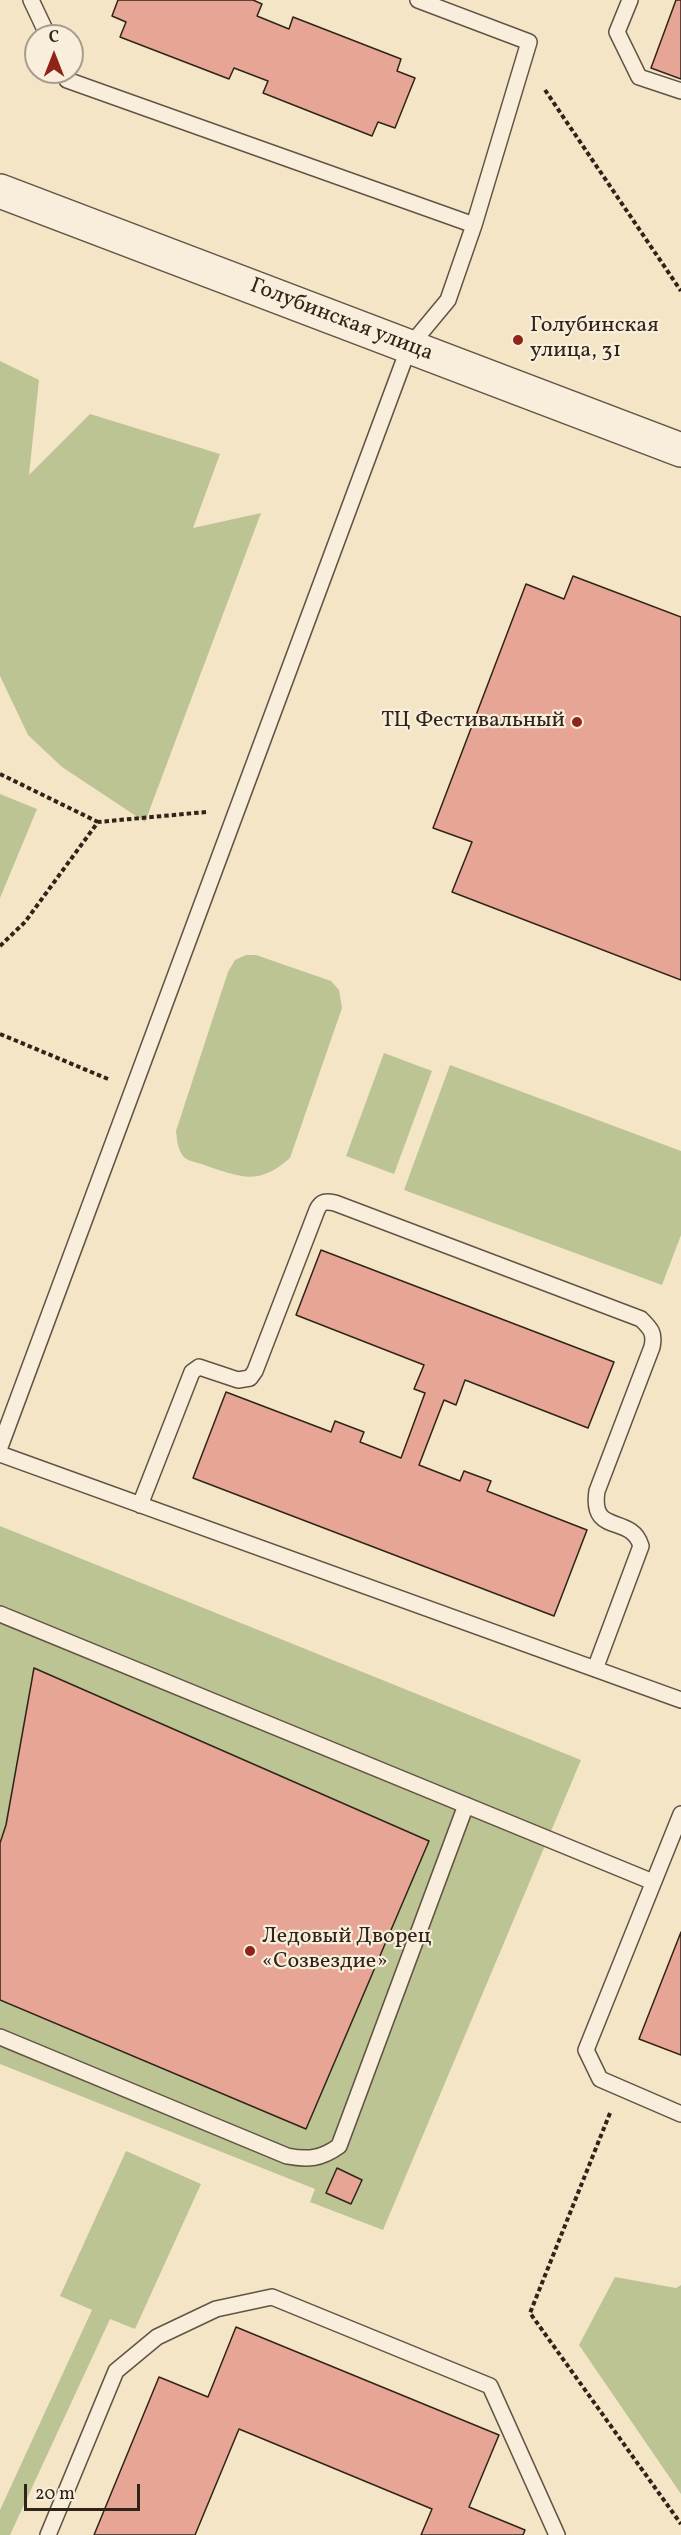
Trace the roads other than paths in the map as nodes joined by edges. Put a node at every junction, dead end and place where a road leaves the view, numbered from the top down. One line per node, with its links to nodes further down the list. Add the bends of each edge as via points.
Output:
1 (31, 0): 4 (lane)
2 (418, 0): 8 (lane, via 529,42)
3 (630, 0): 6 (lane, via 617,32 639,77)
4 (42, 24)
5 (79, 84): 8 (lane)
6 (681, 91)
7 (0, 191): 9 (street, Голубинская улица)
8 (474, 225): 9 (lane, via 448,300)
9 (409, 347): 10 (street, Голубинская улица); 11 (lane)
10 (681, 450)
11 (0, 1447)
12 (0, 1454): 13 (lane)
13 (140, 1505): 15 (lane); 15 (lane, via 192,1372 199,1367 238,1380 250,1378 320,1204 335,1203 642,1319 652,1329 652,1347 597,1491 598,1514 630,1530 641,1546)
14 (0, 1614): 17 (lane)
15 (595, 1669): 16 (lane)
16 (681, 1700)
17 (466, 1805): 19 (lane); 20 (lane, via 339,2146 326,2156 306,2160 287,2156)
18 (681, 1814): 19 (lane)
19 (653, 1882): 21 (lane, via 586,2050 600,2079)
20 (0, 2037)
21 (681, 2114)
22 (48, 2535): 23 (lane, via 116,2371 158,2337 216,2309 272,2297 490,2386)
23 (557, 2535)

